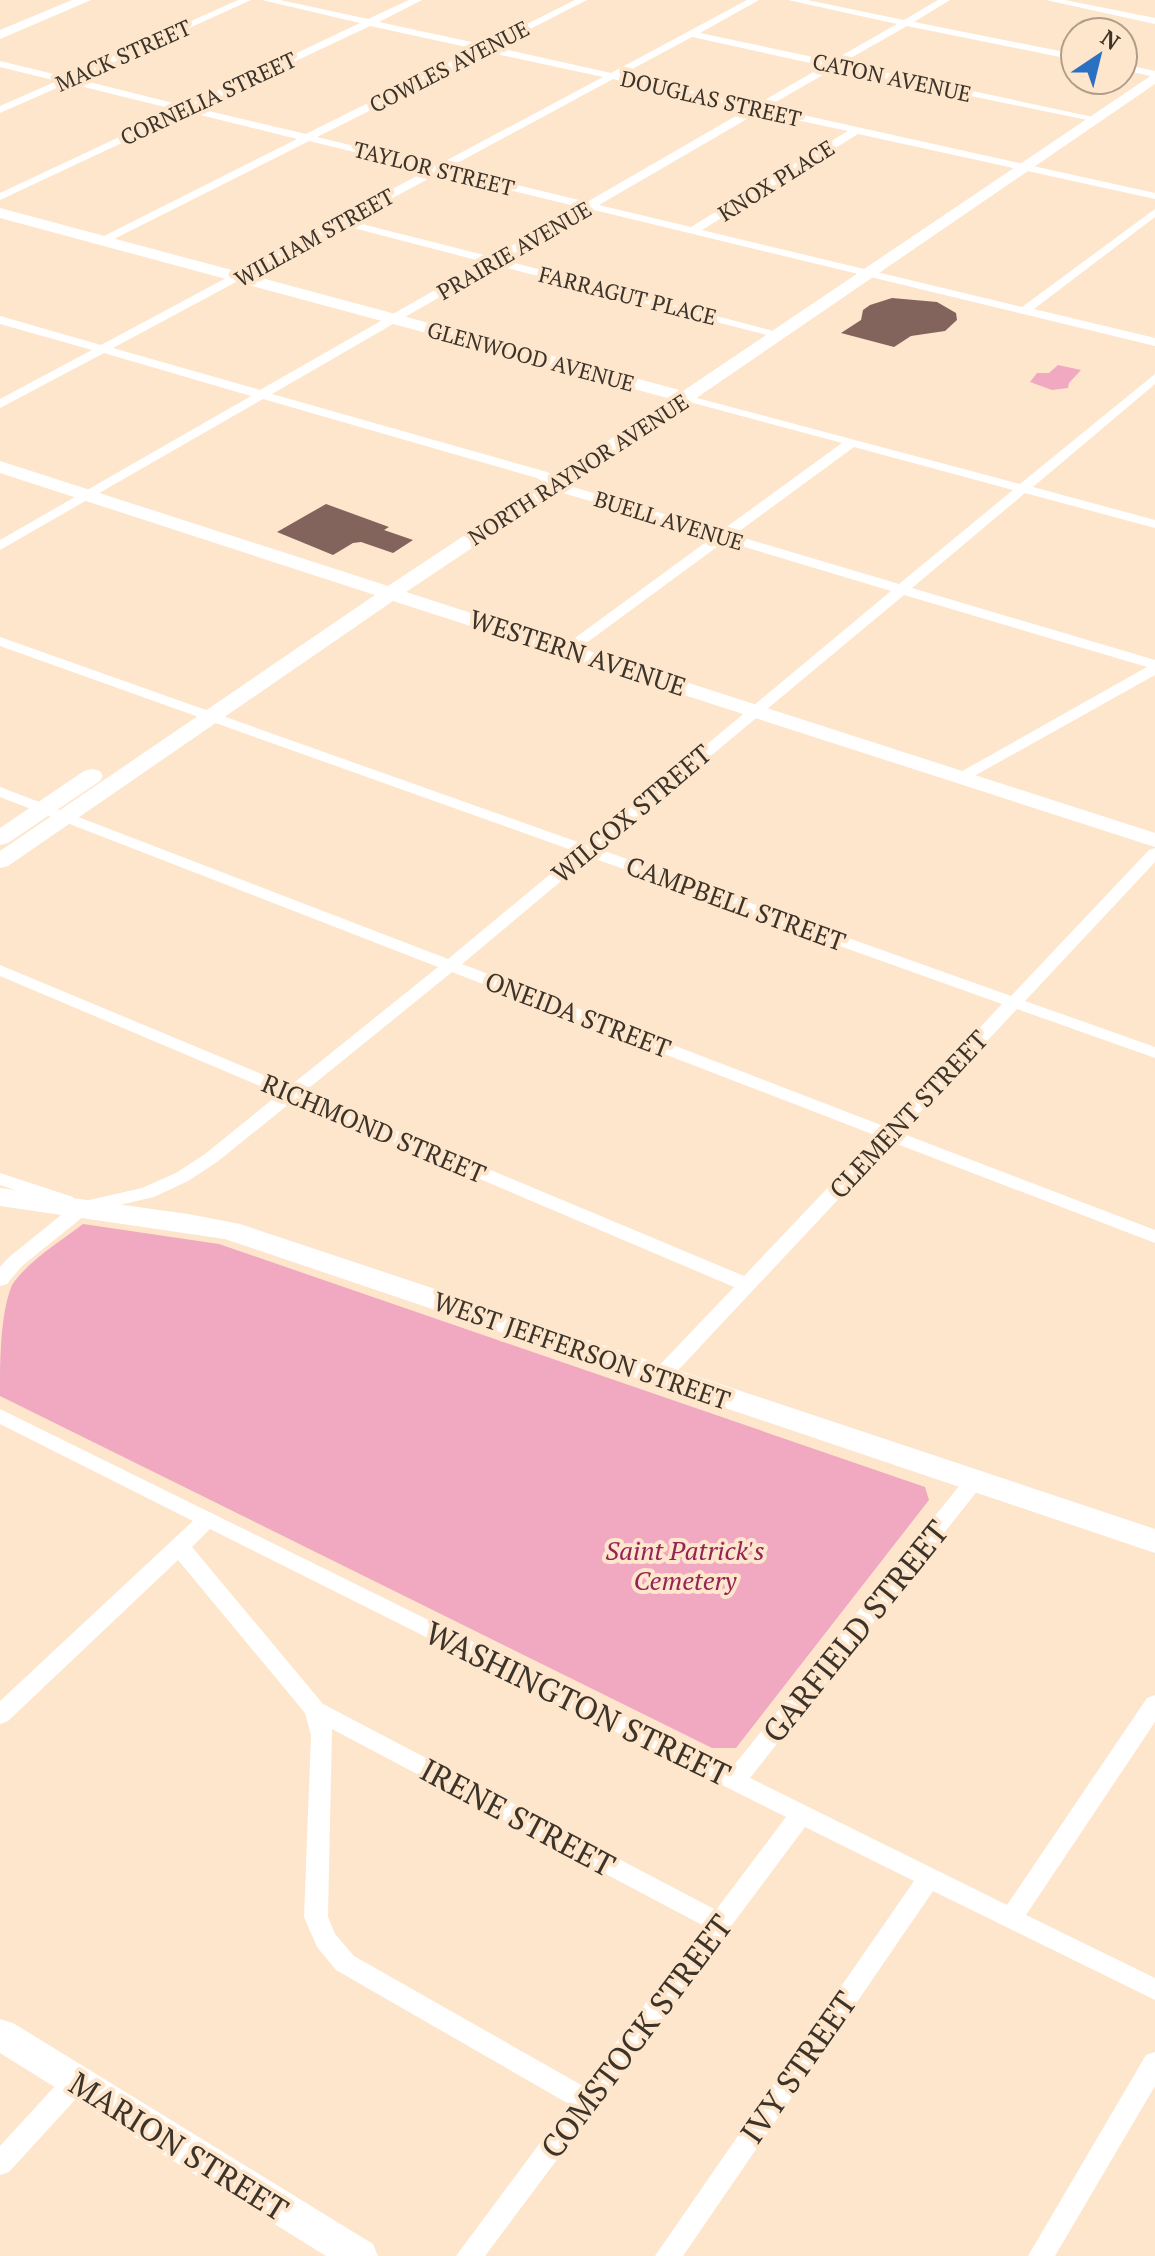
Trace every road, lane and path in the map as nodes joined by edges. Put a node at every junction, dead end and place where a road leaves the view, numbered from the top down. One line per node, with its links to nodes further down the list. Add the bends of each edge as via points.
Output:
1 (84, 0): 14 (street)
2 (246, 0): 21 (street, MACK STREET)
3 (267, 0): 11 (street, DOUGLAS STREET)
4 (417, 0): 11 (street, CORNELIA STREET)
5 (582, 0): 15 (street, COWLES AVENUE)
6 (754, 0): 13 (street, WILLIAM STREET)
7 (793, 0): 12 (street)
8 (945, 0): 12 (street, PRAIRIE AVENUE)
9 (1051, 0): 10 (street)
10 (1155, 21)
11 (369, 22): 15 (street, DOUGLAS STREET); 23 (street, CORNELIA STREET)
12 (904, 23): 16 (street); 18 (street, PRAIRIE AVENUE)
13 (691, 34): 18 (street, CATON AVENUE); 20 (street, WILLIAM STREET)
14 (0, 35)
15 (486, 48): 20 (street, DOUGLAS STREET); 27 (street, COWLES AVENUE)
16 (1059, 54)
17 (0, 64): 21 (street, TAYLOR STREET)
18 (837, 65): 22 (street, PRAIRIE AVENUE); 25 (street, CATON AVENUE)
19 (1152, 71): 25 (street, NORTH RAYNOR AVENUE)
20 (613, 76): 22 (street, DOUGLAS STREET); 29 (street, WILLIAM STREET)
21 (66, 81): 23 (street, TAYLOR STREET); 24 (street, MACK STREET)
22 (760, 108): 26 (street, DOUGLAS STREET); 32 (street, PRAIRIE AVENUE)
23 (184, 109): 27 (street, TAYLOR STREET); 31 (street, CORNELIA STREET)
24 (0, 110)
25 (1086, 118): 28 (street, NORTH RAYNOR AVENUE)
26 (857, 130): 28 (street, DOUGLAS STREET); 36 (street, KNOX PLACE)
27 (308, 137): 29 (street, TAYLOR STREET); 37 (street, COWLES AVENUE)
28 (1017, 165): 30 (street, DOUGLAS STREET); 39 (street, NORTH RAYNOR AVENUE)
29 (439, 170): 32 (street, TAYLOR STREET); 35 (street, WILLIAM STREET)
30 (1155, 196)
31 (0, 197)
32 (590, 205): 36 (street, TAYLOR STREET); 38 (street, PRAIRIE AVENUE)
33 (1155, 212): 41 (street)
34 (0, 213): 37 (street, GLENWOOD AVENUE)
35 (338, 221): 38 (street, FARRAGUT PLACE); 40 (street, WILLIAM STREET)
36 (694, 230): 39 (street, TAYLOR STREET)
37 (102, 241): 40 (street, GLENWOOD AVENUE)
38 (495, 261): 43 (street, PRAIRIE AVENUE); 44 (street, FARRAGUT PLACE)
39 (860, 272): 41 (street, TAYLOR STREET); 44 (street, NORTH RAYNOR AVENUE); 45 (street, TAYLOR STREET)
40 (239, 278): 43 (street, GLENWOOD AVENUE); 46 (street, WILLIAM STREET)
41 (1024, 311): 45 (street, TAYLOR STREET)
42 (0, 320): 46 (street, BUELL AVENUE)
43 (395, 320): 48 (street, PRAIRIE AVENUE); 49 (street, GLENWOOD AVENUE)
44 (770, 331): 49 (street, NORTH RAYNOR AVENUE)
45 (1155, 345)
46 (103, 350): 48 (street, BUELL AVENUE); 50 (street, WILLIAM STREET)
47 (1155, 378): 54 (street, WILCOX STREET)
48 (263, 395): 53 (street, BUELL AVENUE); 55 (street, PRAIRIE AVENUE)
49 (677, 395): 51 (street, GLENWOOD AVENUE); 53 (street, NORTH RAYNOR AVENUE)
50 (0, 404)
51 (851, 443): 54 (street, GLENWOOD AVENUE); 57 (street)
52 (0, 467): 55 (street, WESTERN AVENUE)
53 (549, 479): 57 (street, BUELL AVENUE, via 568,490); 59 (street, NORTH RAYNOR AVENUE)
54 (1021, 490): 56 (street, GLENWOOD AVENUE); 60 (street, WILCOX STREET)
55 (89, 495): 58 (street, PRAIRIE AVENUE); 59 (street, WESTERN AVENUE)
56 (1155, 524)
57 (721, 536): 60 (street, BUELL AVENUE); 62 (street)
58 (0, 546)
59 (384, 590): 62 (street, WESTERN AVENUE); 65 (street, NORTH RAYNOR AVENUE)
60 (902, 590): 63 (street, BUELL AVENUE); 64 (street, WILCOX STREET)
61 (0, 641): 65 (street, CAMPBELL STREET)
62 (569, 649): 64 (street, WESTERN AVENUE)
63 (1155, 667): 66 (street)
64 (754, 709): 66 (street, WESTERN AVENUE); 72 (street, WILCOX STREET)
65 (203, 712): 68 (street, NORTH RAYNOR AVENUE); 69 (street, NORTH RAYNOR AVENUE); 72 (street, CAMPBELL STREET)
66 (962, 777): 71 (street, WESTERN AVENUE)
67 (0, 792): 68 (street, ONEIDA STREET)
68 (44, 808): 69 (street, ONEIDA STREET); 70 (street, NORTH RAYNOR AVENUE)
69 (65, 816): 74 (street, NORTH RAYNOR AVENUE); 75 (street, ONEIDA STREET)
70 (0, 838)
71 (1155, 840)
72 (587, 850): 75 (street, WILCOX STREET); 77 (street, CAMPBELL STREET)
73 (1155, 853): 77 (street, CLEMENT STREET)
74 (0, 861)
75 (451, 965): 79 (street, WILCOX STREET); 80 (street, ONEIDA STREET)
76 (0, 970): 79 (street, RICHMOND STREET)
77 (1014, 1003): 78 (street, CAMPBELL STREET); 80 (street, CLEMENT STREET)
78 (1155, 1053)
79 (290, 1092): 83 (street, WILCOX STREET, via 182,1177 147,1193); 86 (street, RICHMOND STREET)
80 (889, 1135): 84 (street, ONEIDA STREET); 86 (street, CLEMENT STREET)
81 (0, 1179): 83 (street)
82 (0, 1197): 83 (main road, WEST JEFFERSON STREET)
83 (83, 1207): 85 (street); 87 (main road, WEST JEFFERSON STREET, via 230,1231)
84 (1155, 1237)
85 (0, 1280)
86 (747, 1285): 87 (street, CLEMENT STREET)
87 (661, 1376): 89 (main road, WEST JEFFERSON STREET)
88 (0, 1416): 90 (street, WASHINGTON STREET)
89 (975, 1480): 91 (main road, WEST JEFFERSON STREET); 96 (street, GARFIELD STREET)
90 (208, 1519): 92 (street); 96 (street, WASHINGTON STREET)
91 (1155, 1541)
92 (178, 1545): 94 (street); 95 (street)
93 (1155, 1704): 99 (street)
94 (315, 1710): 100 (street, IRENE STREET); 105 (street, via 322,1735 316,1917 326,1940 345,1963 390,1991)
95 (0, 1715)
96 (735, 1781): 97 (street, WASHINGTON STREET)
97 (802, 1814): 98 (street, WASHINGTON STREET); 100 (street, COMSTOCK STREET)
98 (929, 1878): 99 (street, WASHINGTON STREET); 109 (street, IVY STREET)
99 (1011, 1918): 101 (street, WASHINGTON STREET)
100 (721, 1924): 105 (street, COMSTOCK STREET)
101 (1155, 1990)
102 (0, 2034): 104 (street, MARION STREET)
103 (1155, 2063): 110 (street)
104 (75, 2082): 106 (street); 107 (street, MARION STREET)
105 (587, 2101): 108 (street, COMSTOCK STREET)
106 (0, 2164)
107 (359, 2256)
108 (469, 2256)
109 (668, 2256)
110 (1041, 2256)

